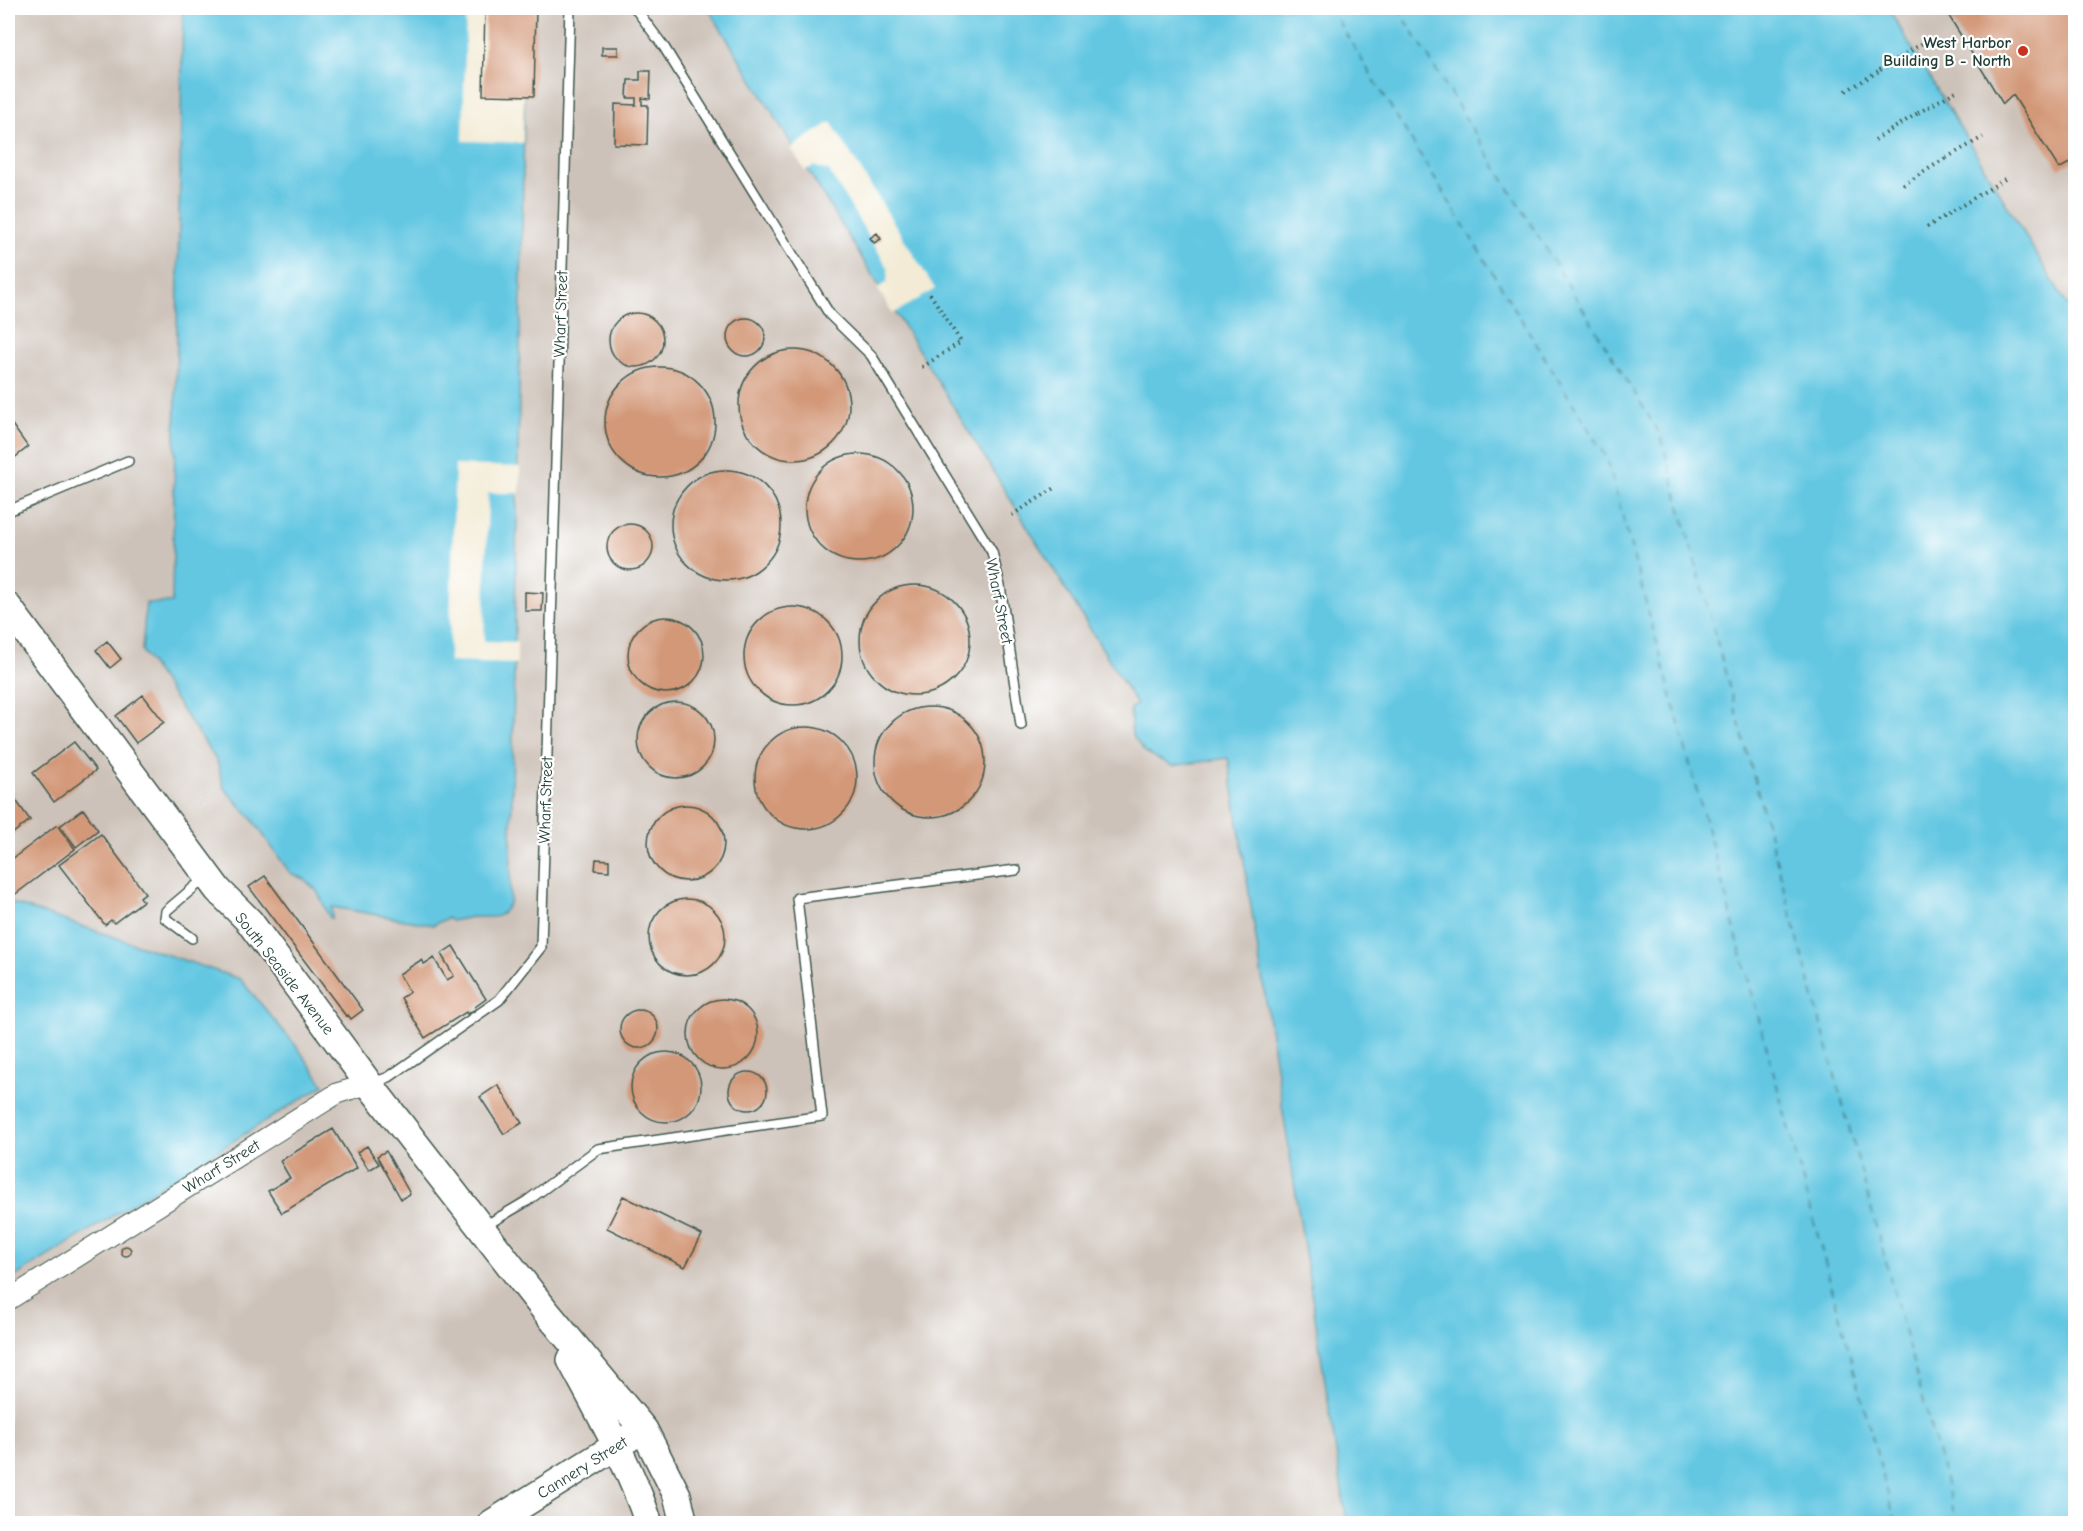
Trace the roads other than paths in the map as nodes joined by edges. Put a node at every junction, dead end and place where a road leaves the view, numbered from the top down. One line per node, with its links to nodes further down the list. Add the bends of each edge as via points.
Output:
1 (570, 8): 10 (lane, Wharf Street, via 541,947 499,1000 389,1077)
2 (635, 8): 6 (lane, Wharf Street, via 670,57 830,315 871,355 992,552)
3 (128, 461): 4 (lane)
4 (8, 511)
5 (8, 607): 8 (street, South Seaside Avenue)
6 (1021, 725)
7 (1016, 870): 11 (lane, via 797,898 822,1116 598,1149 527,1201)
8 (207, 877): 9 (lane, via 166,911 165,918); 10 (street, South Seaside Avenue, via 249,921)
9 (192, 938)
10 (369, 1084): 11 (street, South Seaside Avenue); 12 (street, Wharf Street, via 338,1093)
11 (481, 1228): 13 (street, South Seaside Avenue)
12 (8, 1300)
13 (544, 1309): 14 (street, South Seaside Avenue); 15 (street, South Seaside Avenue)
14 (644, 1430): 15 (street, Cannery Street); 18 (street, South Seaside Avenue, via 677,1495)
15 (617, 1446): 16 (street, Cannery Street); 17 (street, South Seaside Avenue)
16 (491, 1524)
17 (649, 1524)
18 (684, 1524)

